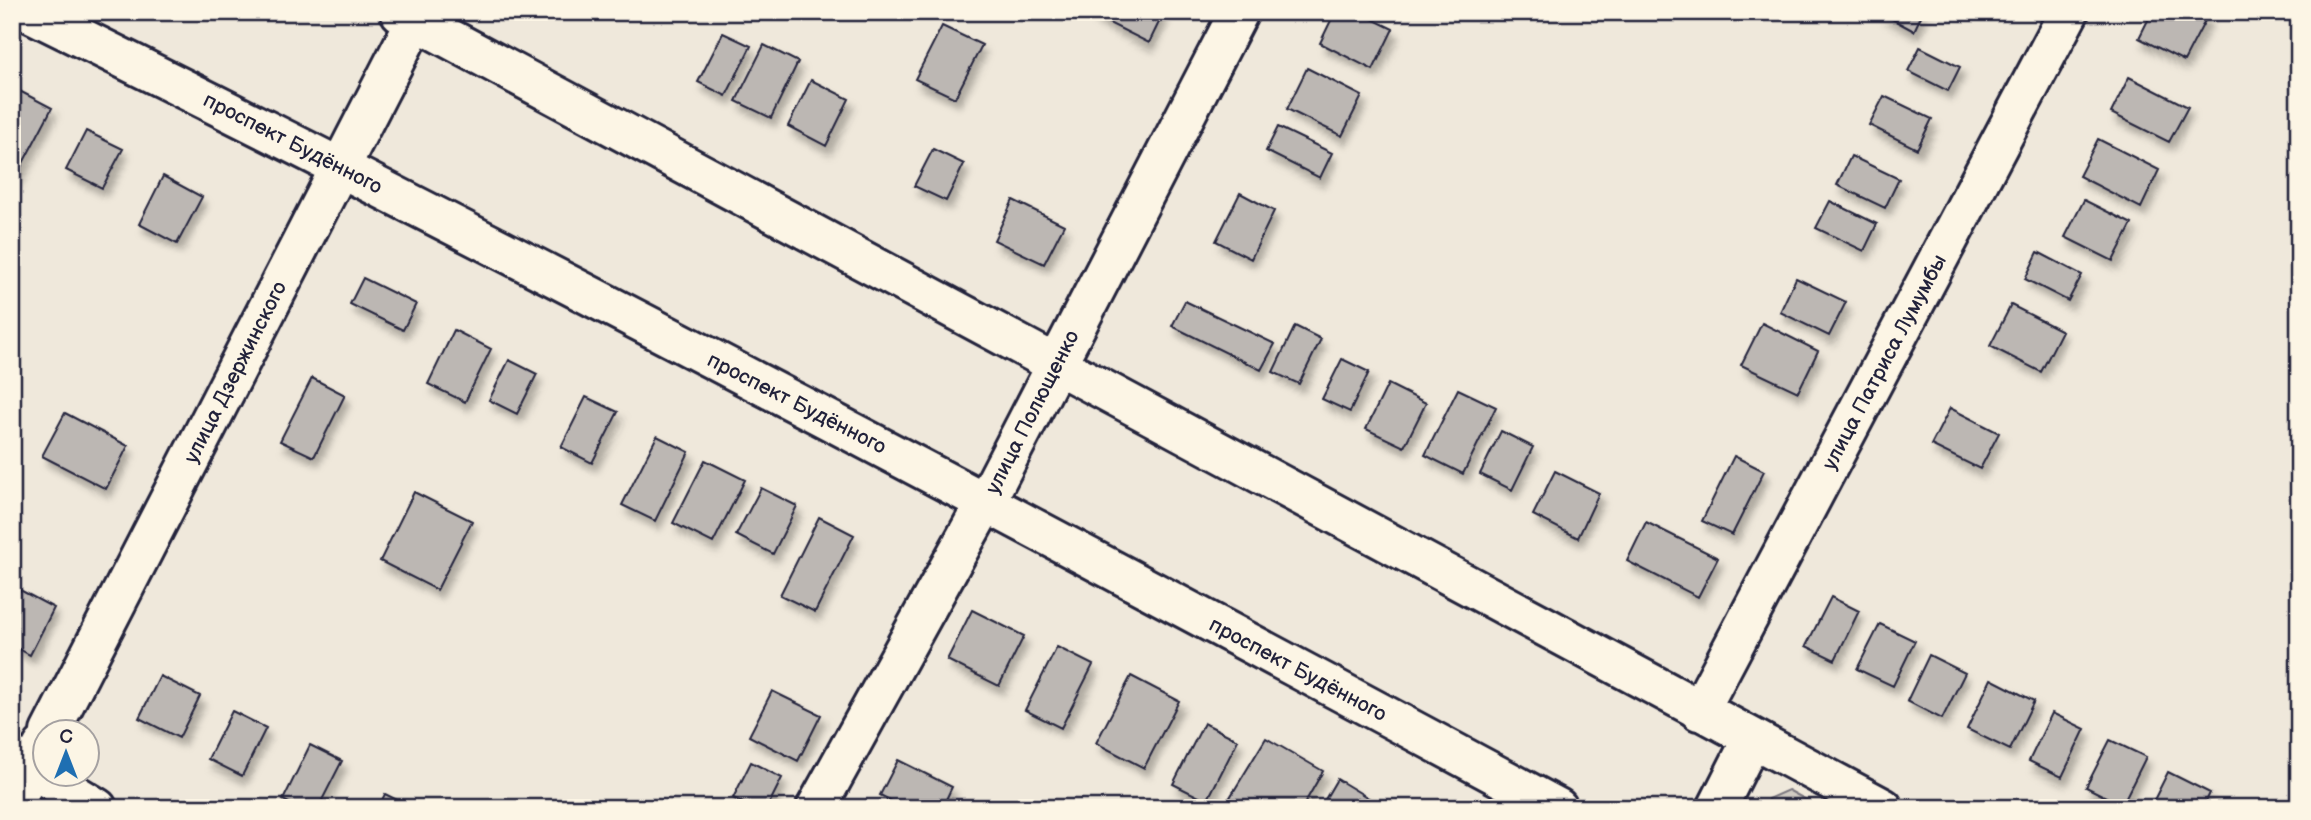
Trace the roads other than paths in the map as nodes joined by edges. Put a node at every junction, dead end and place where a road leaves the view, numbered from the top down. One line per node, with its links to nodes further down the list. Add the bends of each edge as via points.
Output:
1 (29, 12): 5 (main road, проспект Будённого)
2 (1238, 12): 6 (main road, улица Полющенко)
3 (2069, 12): 8 (main road, улица Патриса Лумумбы)
4 (412, 15): 5 (main road, улица Дзержинского); 6 (main road)
5 (341, 166): 7 (main road, проспект Будённого); 9 (main road, улица Дзержинского)
6 (1055, 366): 7 (main road, улица Полющенко); 8 (main road)
7 (986, 501): 14 (main road, улица Полющенко); 15 (main road, проспект Будённого)
8 (1699, 711): 10 (main road)
9 (58, 718)
10 (1752, 739): 16 (main road); 17 (main road)
11 (30, 755): 12 (main road); 13 (main road)
12 (12, 806)
13 (97, 808)
14 (816, 808)
15 (1558, 808)
16 (1717, 808)
17 (1883, 808)

